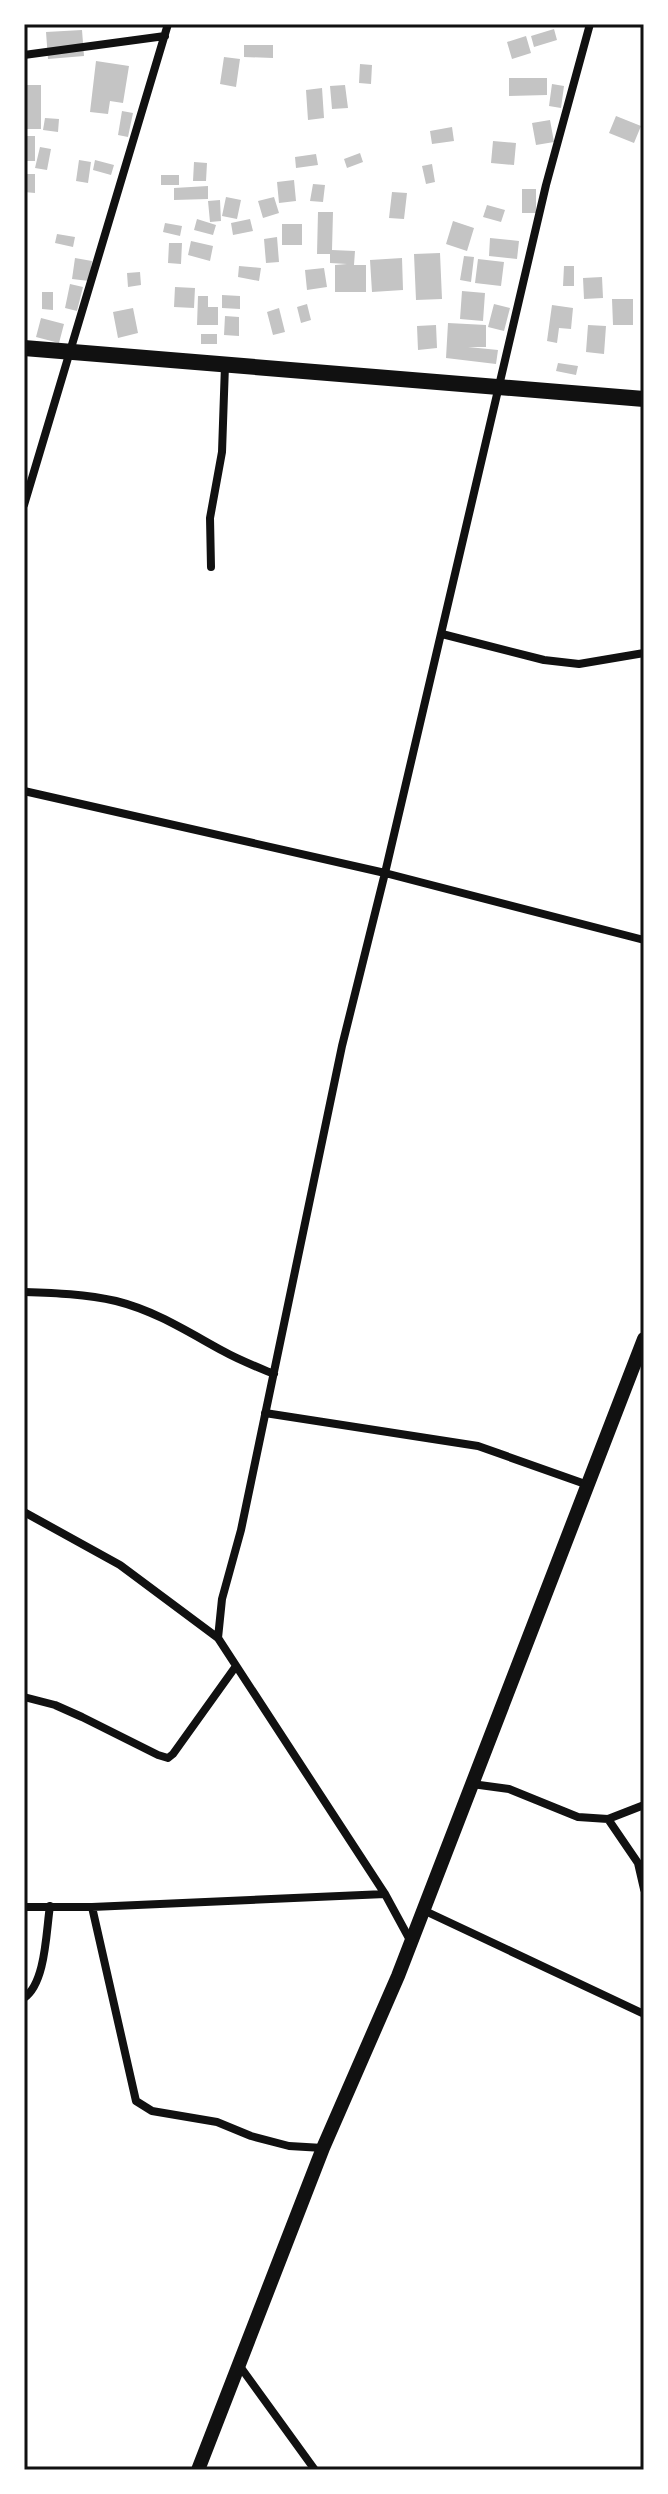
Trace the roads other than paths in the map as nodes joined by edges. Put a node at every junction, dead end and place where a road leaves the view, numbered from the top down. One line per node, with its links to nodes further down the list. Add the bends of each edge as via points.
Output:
1 (168, 24): 3 (street)
2 (590, 24): 8 (street, via 546,185)
3 (165, 36): 4 (street); 6 (street)
4 (24, 55)
5 (24, 348): 6 (main road)
6 (71, 350): 7 (main road); 10 (street)
7 (225, 363): 8 (main road); 11 (street, via 222,452 210,518)
8 (501, 386): 9 (main road); 12 (street)
9 (644, 399)
10 (24, 505)
11 (211, 567)
12 (442, 634): 13 (street, via 579,664); 15 (street)
13 (644, 653)
14 (24, 791): 15 (street)
15 (385, 873): 16 (street); 19 (street, via 338,1060)
16 (644, 940)
17 (24, 1292): 19 (street, via 115,1301 148,1311)
18 (644, 1339): 21 (main road)
19 (274, 1374): 20 (street)
20 (265, 1413): 21 (street, via 478,1446); 23 (street, via 222,1599)
21 (588, 1485): 26 (main road)
22 (24, 1512): 23 (street, via 120,1565)
23 (218, 1638): 24 (street)
24 (236, 1666): 25 (street, via 168,1758 55,1705); 30 (street)
25 (24, 1697)
26 (472, 1784): 28 (street, via 509,1789 578,1817); 34 (main road)
27 (644, 1805): 28 (street)
28 (608, 1819): 29 (street, via 638,1863)
29 (644, 1889)
30 (385, 1894): 33 (street); 35 (street)
31 (50, 1906): 32 (street); 33 (street); 36 (street, via 40,1972)
32 (24, 1907)
33 (92, 1907): 38 (street, via 136,2101 152,2111 217,2122 289,2146)
34 (423, 1910): 35 (main road); 37 (street)
35 (411, 1941): 38 (main road)
36 (24, 1998)
37 (644, 2014)
38 (323, 2148): 39 (main road)
39 (239, 2364): 40 (main road); 41 (street)
40 (201, 2469)
41 (315, 2470)

